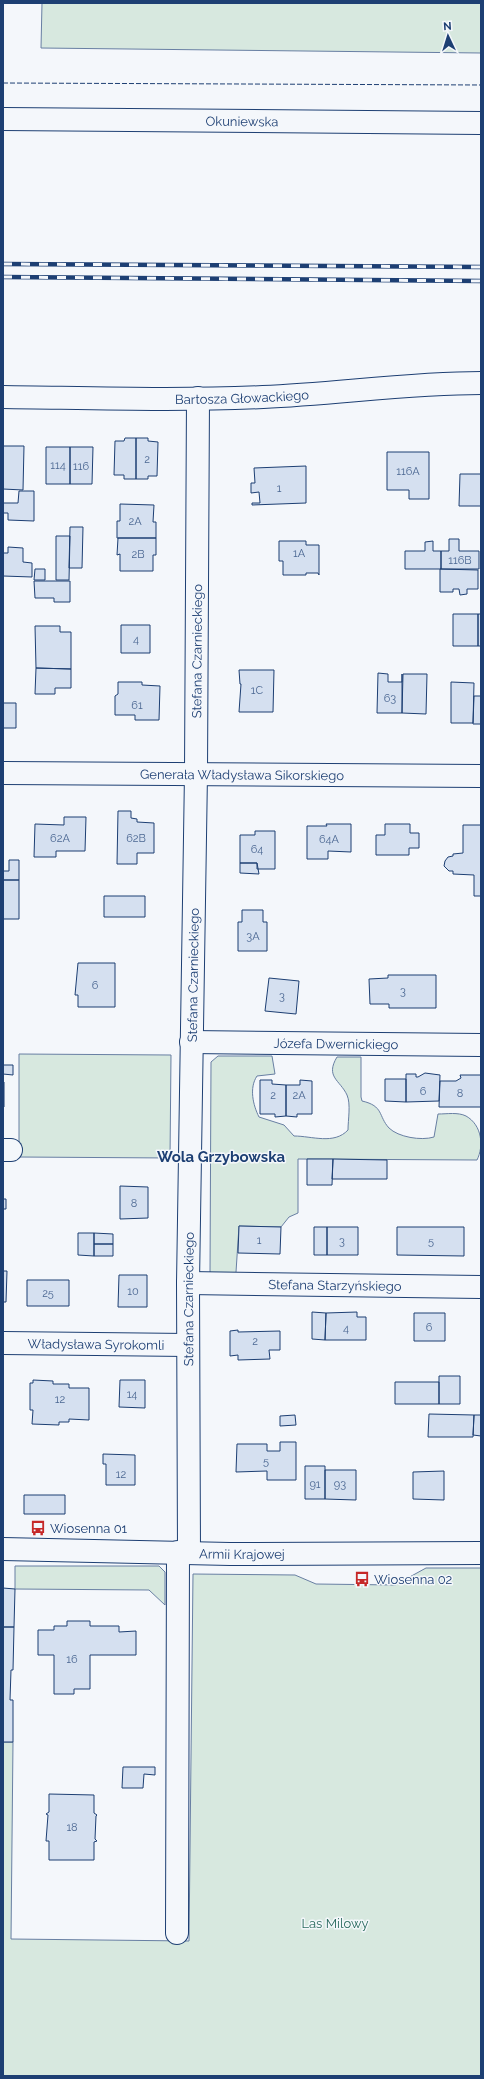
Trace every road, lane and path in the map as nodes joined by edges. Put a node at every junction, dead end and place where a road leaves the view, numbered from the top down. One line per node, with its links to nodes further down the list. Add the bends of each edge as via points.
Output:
1 (3, 119): 2 (street, Okuniewska)
2 (481, 123)
3 (481, 383): 5 (street, Bartosza Głowackiego, via 393,386 350,392 262,397)
4 (3, 398): 5 (street, Bartosza Głowackiego)
5 (198, 398): 7 (street, Stefana Czarnieckiego)
6 (3, 773): 7 (street, Generała Władysława Sikorskiego)
7 (196, 773): 8 (street, Generała Władysława Sikorskiego); 9 (street, Stefana Czarnieckiego)
8 (481, 776)
9 (191, 1042): 10 (street, Józefa Dwernickiego); 11 (street, Stefana Czarnieckiego)
10 (481, 1045)
11 (188, 1283): 12 (street, Stefana Starzyńskiego); 14 (street, Stefana Czarnieckiego)
12 (481, 1287)
13 (3, 1343): 14 (street, Władysława Syrokomli)
14 (188, 1345): 16 (street, Stefana Czarnieckiego)
15 (3, 1549): 16 (street, Armii Krajowej)
16 (184, 1552): 17 (street, Armii Krajowej); 18 (street, Stefana Czarnieckiego)
17 (481, 1553)
18 (177, 1933)

